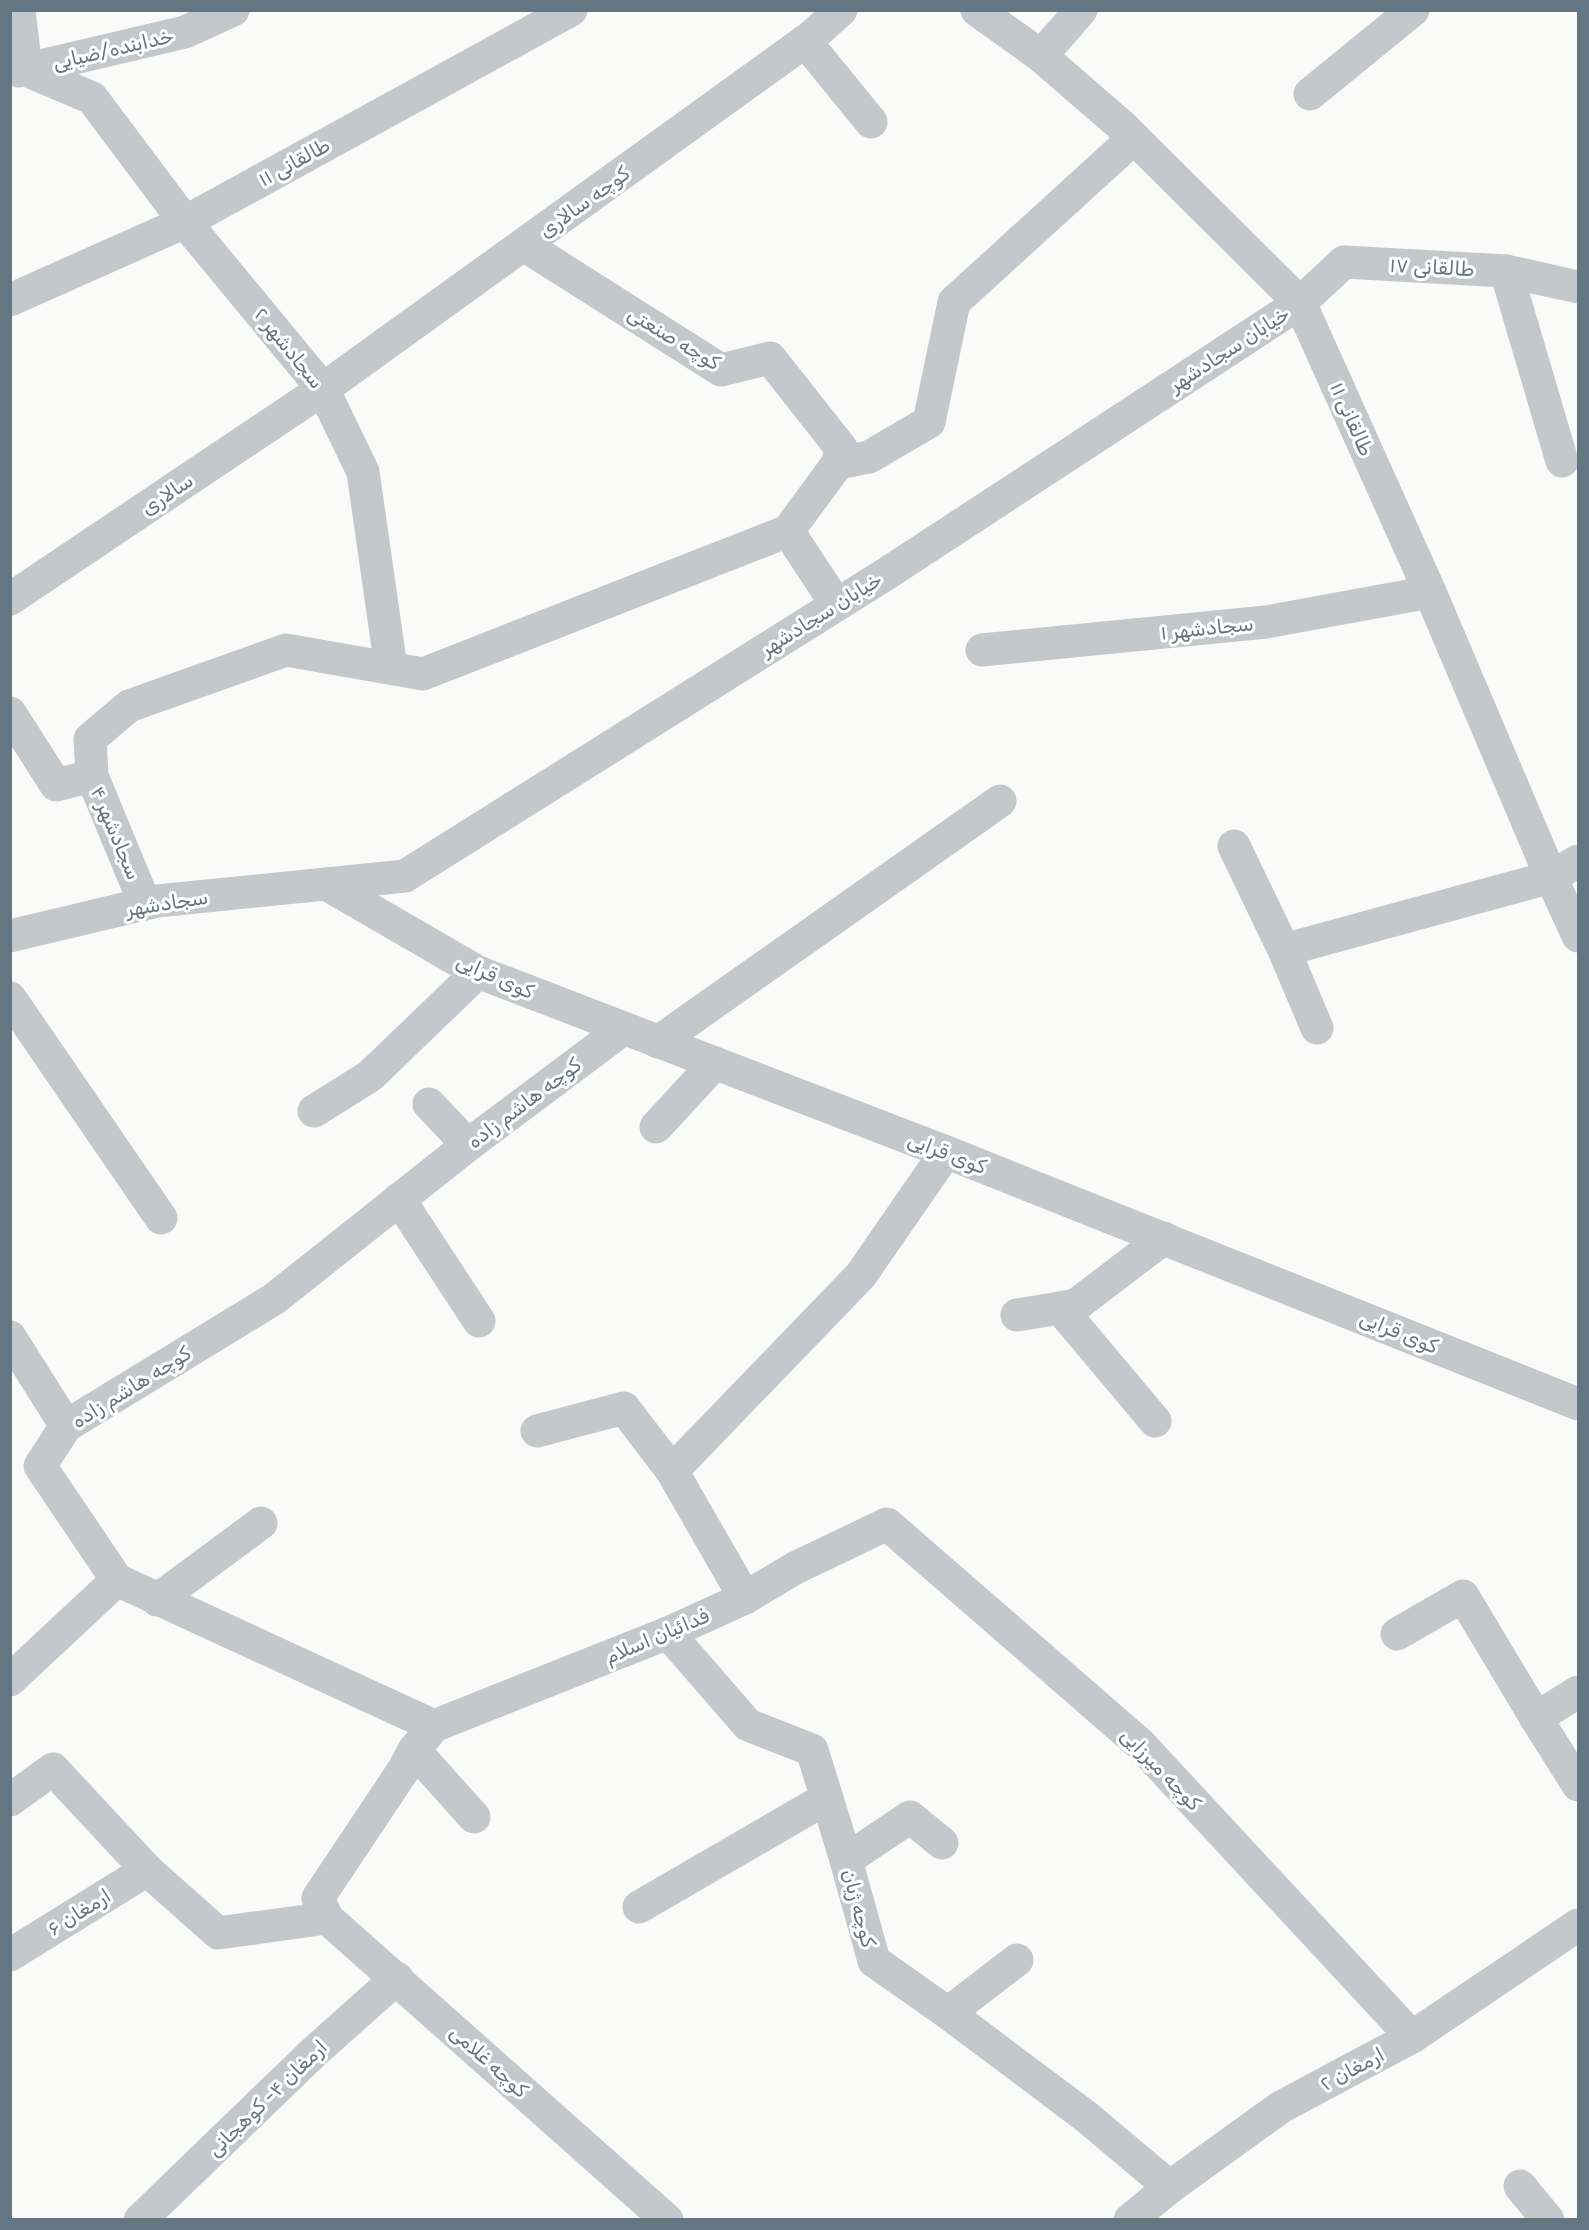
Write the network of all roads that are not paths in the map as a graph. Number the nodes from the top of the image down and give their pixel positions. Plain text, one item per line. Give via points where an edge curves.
1 (19, 10) edge
2 (233, 10) edge
3 (571, 10) edge
4 (841, 10) edge
5 (977, 10) edge
6 (1081, 10) edge
7 (1413, 10) edge
8 (805, 41) junction
9 (1041, 56) junction
10 (18, 71) edge
11 (1310, 94) dead end
12 (871, 122) dead end
13 (1134, 138) junction
14 (185, 222) junction
15 (524, 245) junction
16 (1506, 271) junction
17 (1578, 287) edge
18 (10, 300) edge
19 (1300, 303) junction
20 (323, 389) junction
21 (1562, 461) dead end
22 (838, 463) junction
23 (788, 531) junction
24 (13, 592) edge
25 (1430, 592) junction
26 (836, 604) junction
27 (982, 650) dead end
28 (391, 668) junction
29 (10, 713) edge
30 (92, 776) junction
31 (1000, 801) dead end
32 (1234, 846) dead end
33 (1565, 869) edge
34 (326, 884) junction
35 (145, 904) junction
36 (10, 936) edge
37 (1578, 936) edge
38 (1284, 950) junction
39 (478, 972) junction
40 (14, 1010) edge
41 (1317, 1028) dead end
42 (623, 1029) junction
43 (658, 1042) junction
44 (715, 1063) junction
45 (429, 1104) dead end
46 (314, 1112) dead end
47 (656, 1127) dead end
48 (468, 1145) junction
49 (946, 1152) junction
50 (399, 1199) junction
51 (161, 1218) dead end
52 (1164, 1238) junction
53 (1060, 1308) junction
54 (1017, 1315) dead end
55 (480, 1321) dead end
56 (10, 1336) edge
57 (1578, 1404) edge
58 (1155, 1421) dead end
59 (66, 1426) junction
60 (537, 1431) dead end
61 (672, 1471) junction
62 (261, 1523) dead end
63 (887, 1524) joint
64 (117, 1580) junction
65 (745, 1598) junction
66 (157, 1600) junction
67 (668, 1633) junction
68 (1397, 1634) dead end
69 (10, 1680) edge
70 (1578, 1692) edge
71 (1536, 1718) junction
72 (424, 1738) junction
73 (1578, 1785) edge
74 (827, 1798) junction
75 (10, 1800) edge
76 (474, 1817) dead end
77 (942, 1843) dead end
78 (846, 1860) junction
79 (147, 1870) junction
80 (639, 1907) dead end
81 (322, 1908) junction
82 (1578, 1925) edge
83 (10, 1955) edge
84 (1017, 1960) dead end
85 (397, 1978) junction
86 (948, 2013) junction
87 (1412, 2037) junction
88 (1520, 2186) dead end
89 (1170, 2187) junction
90 (140, 2220) edge
91 (667, 2220) edge
92 (1130, 2220) edge
93 (1548, 2220) edge

1 - 10 street
2 - 10 street, خدابنده/ضیایی via 185,32
3 - 14 street, طالقانی ۱۱
4 - 8 street, کوچه سالاری
5 - 9 street, طالقانی ۱۱
6 - 9 street
7 - 11 street
8 - 12 street
8 - 15 street, کوچه سالاری
9 - 13 street, طالقانی ۱۱
10 - 14 street, سجادشهر ۲ via 92,98
13 - 19 street, طالقانی ۱۱
13 - 22 street via 954,302 929,422 868,457
14 - 18 street, طالقانی ۱۱
14 - 20 street, سجادشهر ۲
15 - 20 street, کوچه سالاری
15 - 22 street, کوچه صنعتی via 721,370 770,358 841,448
16 - 17 street, طالقانی ۱۷
16 - 19 street, طالقانی ۱۷ via 1344,262
16 - 21 street
19 - 25 street, طالقانی ۱۱
19 - 26 street, خیابان سجادشهر
20 - 24 street, سالاری
20 - 28 street, سجادشهر ۲ via 363,472
22 - 23 street
23 - 26 street
23 - 28 street via 423,674
25 - 27 street, سجادشهر ۱ via 1266,622
25 - 33 street, طالقانی ۱۱
26 - 34 street, خیابان سجادشهر via 405,876
28 - 30 street via 286,650 129,706 90,740
29 - 30 street, سجادشهر ۴ via 56,785
30 - 35 street, سجادشهر ۴
31 - 43 street
32 - 38 street
33 - 37 street, طالقانی ۱۱
33 - 38 street
34 - 35 street, سجادشهر
34 - 39 street, کوی قرایی
35 - 36 street, سجادشهر
38 - 41 street
39 - 42 street, کوی قرایی
39 - 46 street via 370,1076
40 - 51 street
42 - 43 street, کوی قرایی
42 - 48 street, کوچه هاشم زاده
43 - 44 street, کوی قرایی
44 - 47 street
44 - 49 street, کوی قرایی
45 - 48 street
48 - 50 street, کوچه هاشم زاده
49 - 52 street, کوی قرایی
49 - 61 street via 861,1275
50 - 55 street
50 - 59 street, کوچه هاشم زاده via 274,1299
52 - 53 street via 1076,1305
52 - 57 street, کوی قرایی
53 - 54 street
53 - 58 street
56 - 59 street
59 - 64 street, کوچه هاشم زاده via 40,1466
60 - 61 street via 624,1408
61 - 65 street
62 - 66 street
63 - 65 street, فدائیان اسلام via 795,1568
63 - 87 street, کوچه میرزایی via 1140,1744
64 - 66 street, کوچه هاشم زاده
64 - 69 street
65 - 67 street, فدائیان اسلام
66 - 72 street, کوچه هاشم زاده
67 - 72 street, فدائیان اسلام
67 - 74 street, کوچه ژیان via 748,1725 812,1750
68 - 71 street via 1462,1596
70 - 71 street
71 - 73 street
72 - 76 street
72 - 81 street
74 - 78 street, کوچه ژیان
74 - 80 street
75 - 79 street via 53,1769
77 - 78 street via 910,1817
78 - 86 street, کوچه ژیان via 874,1961
79 - 81 street via 218,1933
79 - 83 street, ارمغان ۶
81 - 85 street, کوچه غلامی
82 - 87 street, ارمغان ۲
84 - 86 street
85 - 90 street, ارمغان ۴- کوهجانی
85 - 91 street, کوچه غلامی
86 - 89 street, کوچه ژیان via 1088,2118
87 - 89 street, ارمغان ۲ via 1281,2107
88 - 93 street
89 - 92 street, ارمغان ۲

